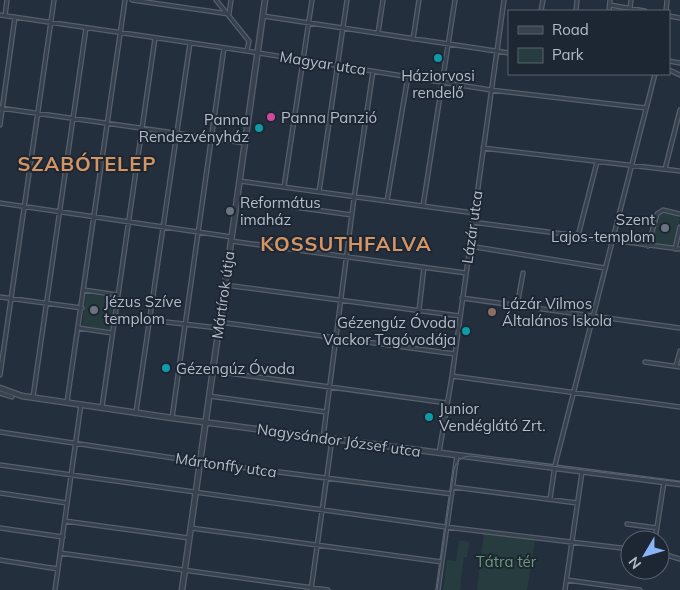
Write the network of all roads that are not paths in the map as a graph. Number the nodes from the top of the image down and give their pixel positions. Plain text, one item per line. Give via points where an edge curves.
1 (7, 0) edge
2 (54, 0) edge
3 (125, 0) edge
4 (132, 0) edge
5 (216, 0) edge
6 (231, 0) edge
7 (265, 0) edge
8 (312, 0) edge
9 (347, 0) edge
10 (383, 0) edge
11 (419, 0) edge
12 (455, 0) edge
13 (504, 0) edge
14 (610, 0) edge
15 (632, 0) edge
16 (159, 2) edge
17 (220, 5) junction
18 (610, 5) junction
19 (630, 8) junction
20 (609, 10) edge
21 (639, 10) edge
22 (213, 12) junction
23 (229, 14) junction
24 (0, 15) edge
25 (5, 16) junction
26 (263, 16) junction
27 (16, 17) junction
28 (51, 23) junction
29 (309, 23) junction
30 (86, 28) junction
31 (343, 29) junction
32 (120, 32) junction
33 (378, 33) junction
34 (155, 38) junction
35 (413, 39) junction
36 (190, 43) junction
37 (448, 44) junction
38 (224, 48) junction
39 (247, 51) junction
40 (496, 52) junction
41 (258, 53) junction
42 (508, 53) edge
43 (303, 60) junction
44 (338, 65) junction
45 (373, 70) junction
46 (655, 75) edge
47 (408, 76) junction
48 (442, 82) junction
49 (491, 90) junction
50 (1, 108) edge
51 (646, 108) junction
52 (680, 110) edge
53 (37, 113) junction
54 (72, 118) junction
55 (0, 124) edge
56 (107, 124) junction
57 (142, 129) junction
58 (176, 134) junction
59 (211, 138) junction
60 (245, 143) junction
61 (483, 148) junction
62 (597, 162) junction
63 (631, 166) junction
64 (665, 169) junction
65 (680, 171) edge
66 (240, 181) junction
67 (284, 187) junction
68 (319, 192) junction
69 (354, 198) junction
70 (237, 199) junction
71 (387, 201) junction
72 (0, 203) edge
73 (423, 206) junction
74 (24, 207) junction
75 (59, 212) junction
76 (474, 214) junction
77 (680, 214) edge
78 (352, 216) junction
79 (94, 217) junction
80 (128, 222) junction
81 (472, 222) junction
82 (163, 227) junction
83 (680, 227) edge
84 (198, 231) junction
85 (578, 236) junction
86 (231, 239) junction
87 (612, 241) junction
88 (469, 246) junction
89 (648, 246) junction
90 (675, 249) junction
91 (680, 249) edge
92 (346, 257) junction
93 (424, 267) junction
94 (605, 268) junction
95 (466, 273) junction
96 (523, 273) dead end
97 (225, 284) junction
98 (84, 290) junction
99 (118, 295) junction
100 (0, 297) edge
101 (12, 298) junction
102 (462, 298) junction
103 (341, 300) junction
104 (46, 303) junction
105 (517, 306) junction
106 (82, 308) junction
107 (419, 310) junction
108 (116, 316) junction
109 (460, 316) junction
110 (594, 316) junction
111 (150, 320) junction
112 (219, 322) junction
113 (184, 324) junction
114 (78, 328) junction
115 (218, 328) junction
116 (680, 328) edge
117 (112, 333) junction
118 (337, 339) junction
119 (680, 351) edge
120 (454, 354) junction
121 (645, 362) dead end
122 (678, 367) edge
123 (213, 371) junction
124 (0, 375) edge
125 (452, 376) junction
126 (330, 387) junction
127 (0, 388) edge
128 (0, 393) edge
129 (574, 394) junction
130 (209, 396) junction
131 (12, 397) dead end
132 (33, 397) junction
133 (67, 402) junction
134 (81, 404) junction
135 (448, 404) junction
136 (102, 407) junction
137 (680, 407) edge
138 (136, 412) junction
139 (326, 412) junction
140 (172, 418) junction
141 (206, 422) junction
142 (0, 432) edge
143 (323, 438) junction
144 (332, 439) junction
145 (75, 444) junction
146 (439, 453) junction
147 (458, 455) junction
148 (200, 462) junction
149 (0, 465) edge
150 (554, 469) junction
151 (582, 472) junction
152 (71, 476) junction
153 (326, 478) junction
154 (664, 482) junction
155 (680, 484) edge
156 (453, 487) junction
157 (196, 492) junction
158 (0, 493) edge
159 (452, 494) junction
160 (550, 499) junction
161 (68, 503) junction
162 (577, 503) junction
163 (322, 510) junction
164 (65, 521) junction
165 (627, 524) dead end
166 (448, 527) junction
167 (0, 528) edge
168 (191, 528) junction
169 (657, 528) joint
170 (62, 537) junction
171 (190, 538) junction
172 (572, 541) junction
173 (317, 545) junction
174 (620, 548) edge
175 (60, 553) junction
176 (0, 560) edge
177 (442, 562) junction
178 (58, 569) junction
179 (185, 570) junction
180 (567, 580) junction
181 (311, 589) edge
182 (56, 590) edge
183 (182, 590) edge
184 (328, 590) edge
185 (438, 590) edge
186 (565, 590) edge
187 (640, 590) edge

1 - 25 street
2 - 28 street
3 - 32 street
4 - 16 street
5 - 17 street
6 - 23 street
7 - 26 street, Mártírok útja
8 - 29 street
9 - 31 street
10 - 33 street
11 - 35 street
12 - 37 street
13 - 40 street, Lázár utca
14 - 18 street
15 - 19 street
16 - 22 street
17 - 22 street
17 - 23 street
18 - 19 street
18 - 20 street
19 - 21 street
22 - 23 street
23 - 39 street via 249,41
24 - 25 street, Magyar utca
25 - 27 street, Magyar utca
26 - 29 street
26 - 41 street, Mártírok útja
27 - 28 street, Magyar utca
27 - 50 street
28 - 30 street, Magyar utca
28 - 53 street
29 - 31 street
29 - 43 street
30 - 32 street, Magyar utca
30 - 54 street
31 - 33 street
31 - 44 street
32 - 34 street, Magyar utca
32 - 56 street
33 - 35 street
34 - 36 street, Magyar utca
34 - 57 street
35 - 37 street
36 - 38 street, Magyar utca
36 - 58 street
37 - 40 street
37 - 48 street
38 - 39 street, Magyar utca
38 - 59 street
39 - 41 street, Magyar utca
40 - 42 street
40 - 49 street, Lázár utca
41 - 43 street, Magyar utca
41 - 60 street, Mártírok útja
43 - 44 street, Magyar utca
43 - 67 street
44 - 45 street, Magyar utca
44 - 68 street
45 - 47 street, Magyar utca
45 - 69 street
46 - 51 street
47 - 48 street, Magyar utca
47 - 71 street
48 - 49 street, Magyar utca
48 - 73 street
49 - 51 street, Magyar utca
49 - 61 street, Lázár utca
50 - 53 street
50 - 55 street
51 - 63 street
52 - 64 street
53 - 54 street
53 - 74 street
54 - 56 street
54 - 75 street
56 - 57 street
56 - 79 street
57 - 58 street
57 - 80 street
58 - 59 street
58 - 82 street
59 - 60 street
59 - 84 street
60 - 66 street, Mártírok útja
61 - 62 street
61 - 76 street, Lázár utca
62 - 63 street
62 - 85 street
63 - 64 street
63 - 87 street
64 - 65 street
66 - 67 street
66 - 70 street, Mártírok útja
67 - 68 street
68 - 69 street
69 - 71 street
69 - 78 street
70 - 78 street
70 - 86 street, Mártírok útja
71 - 73 street
72 - 74 street
73 - 76 street
74 - 75 street
74 - 101 street
75 - 79 street
75 - 104 street
76 - 81 street, Lázár utca
77 - 89 street via 663,210 657,214
78 - 92 street
79 - 80 street
79 - 98 street
80 - 82 street
80 - 99 street
81 - 85 street
81 - 88 street, Lázár utca
82 - 84 street
82 - 111 street
83 - 90 street
84 - 86 street
84 - 113 street
85 - 87 street
86 - 92 street
86 - 97 street, Mártírok útja
87 - 89 street
87 - 94 street
88 - 94 street
88 - 95 street, Lázár utca
89 - 90 street
90 - 91 street
92 - 93 street
92 - 103 street
93 - 95 street
93 - 107 street
94 - 110 street
95 - 102 street, Lázár utca
96 - 105 street
97 - 103 street
97 - 112 street, Mártírok útja
98 - 99 street
98 - 106 street
99 - 108 street
100 - 101 street
101 - 104 street
101 - 124 street
102 - 105 street
102 - 109 street, Lázár utca
103 - 107 street
103 - 118 street
104 - 106 street
104 - 132 street
105 - 110 street
106 - 114 street
107 - 109 street
108 - 111 street
108 - 117 street
109 - 120 street, Lázár utca
110 - 116 street
110 - 129 street
111 - 113 street
111 - 138 street
112 - 115 street, Mártírok útja
112 - 118 street
113 - 115 street
113 - 140 street
114 - 117 street
114 - 133 street
115 - 123 street, Mártírok útja
117 - 136 street
118 - 120 street
118 - 126 street
119 - 122 street
120 - 125 street, Lázár utca
121 - 122 street
123 - 126 street
123 - 130 street, Mártírok útja
125 - 129 street
125 - 135 street, Lázár utca
126 - 135 street
126 - 139 street
127 - 132 street, Nagysándor József utca
128 - 131 street
129 - 137 street
129 - 150 street
130 - 139 street
130 - 141 street, Mártírok útja
132 - 133 street, Nagysándor József utca
133 - 134 street, Nagysándor József utca
134 - 136 street, Nagysándor József utca
134 - 145 street
135 - 146 street, Lázár utca
136 - 138 street, Nagysándor József utca
138 - 140 street, Nagysándor József utca
139 - 143 street
140 - 141 street, Nagysándor József utca
141 - 143 street, Nagysándor József utca
141 - 148 street, Mártírok útja
142 - 145 street, Mártonffy utca
143 - 144 street, Nagysándor József utca
144 - 146 street, Nagysándor József utca
144 - 153 street
145 - 148 street, Mártonffy utca
145 - 152 street
146 - 147 street, Nagysándor József utca
147 - 150 street, Nagysándor József utca
147 - 156 street
148 - 153 street, Mártonffy utca
148 - 157 street, Mártírok útja
149 - 152 street
150 - 151 street, Nagysándor József utca
150 - 160 street
151 - 154 street, Nagysándor József utca
151 - 162 street
152 - 157 street
152 - 161 street
153 - 159 street, Mártonffy utca
153 - 163 street
154 - 155 street, Nagysándor József utca
154 - 169 street
156 - 159 street
156 - 160 street
157 - 163 street
157 - 168 street, Mártírok útja
158 - 161 street
159 - 166 street
160 - 162 street
161 - 164 street
162 - 172 street
163 - 166 street
163 - 173 street
164 - 170 street
164 - 171 street
165 - 169 street
166 - 172 street
166 - 177 street
167 - 170 street
168 - 171 street, Mártírok útja
168 - 173 street
170 - 175 street
171 - 179 street, Mártírok útja
172 - 174 street
172 - 180 street
173 - 177 street
173 - 181 street
175 - 178 street
175 - 179 street
176 - 178 street
177 - 185 street
178 - 182 street
179 - 181 street
179 - 183 street, Mártírok útja
180 - 186 street
180 - 187 street
181 - 184 street

